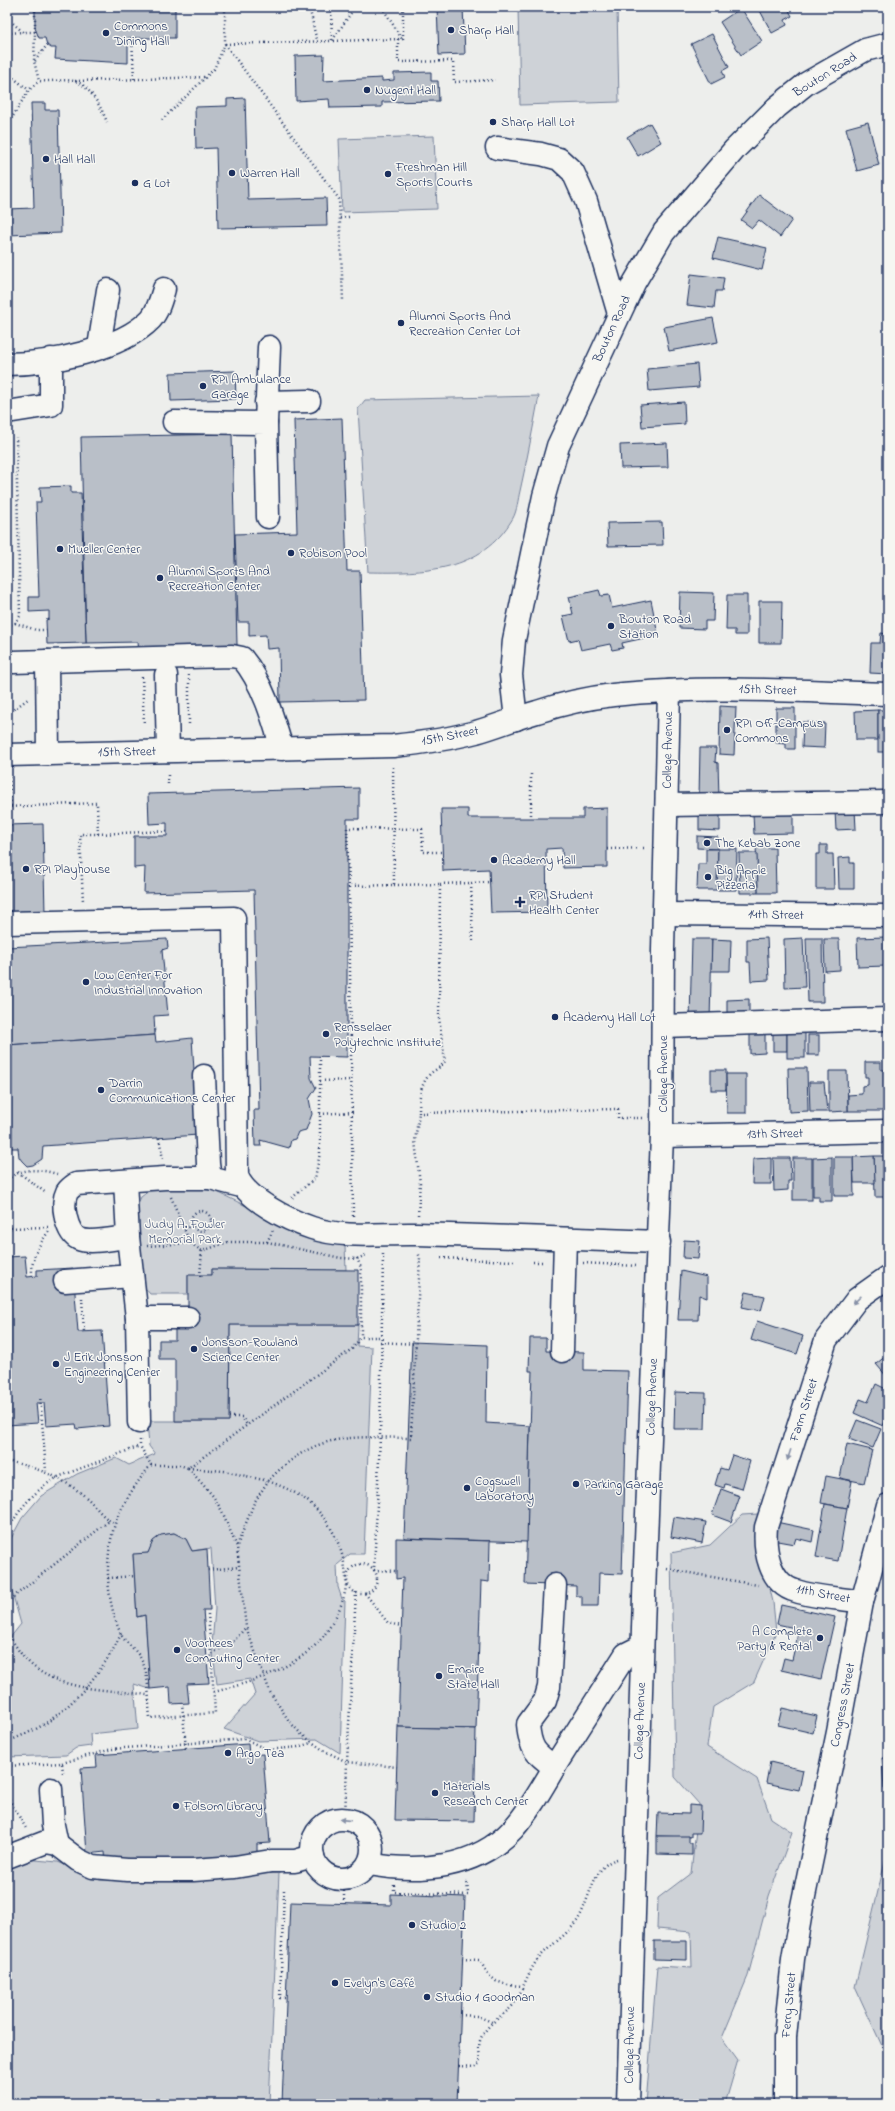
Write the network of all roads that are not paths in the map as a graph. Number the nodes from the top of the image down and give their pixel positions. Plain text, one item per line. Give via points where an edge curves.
1 (888, 44) edge
2 (497, 148) dead end
3 (164, 289) dead end
4 (108, 290) dead end
5 (619, 314) junction
6 (98, 347) junction
7 (269, 347) dead end
8 (51, 359) junction
9 (7, 364) edge
10 (309, 401) dead end
11 (7, 412) edge
12 (266, 413) junction
13 (174, 422) dead end
14 (268, 518) dead end
15 (7, 661) edge
16 (47, 661) junction
17 (166, 675) dead end
18 (669, 690) junction
19 (888, 694) edge
20 (516, 719) junction
21 (282, 749) junction
22 (168, 751) junction
23 (48, 754) junction
24 (7, 755) edge
25 (888, 802) edge
26 (667, 805) junction
27 (664, 914) junction
28 (888, 916) edge
29 (7, 923) edge
30 (888, 1019) edge
31 (663, 1026) junction
32 (204, 1076) dead end
33 (888, 1131) edge
34 (662, 1136) junction
35 (210, 1178) junction
36 (125, 1181) junction
37 (241, 1186) junction
38 (565, 1239) junction
39 (129, 1242) junction
40 (659, 1242) junction
41 (132, 1276) junction
42 (888, 1276) edge
43 (73, 1287) road end
44 (137, 1318) junction
45 (188, 1318) dead end
46 (562, 1351) dead end
47 (139, 1422) road end
48 (888, 1505) edge
49 (771, 1566) joint
50 (555, 1585) dead end
51 (862, 1602) junction
52 (642, 1646) junction
53 (554, 1767) junction
54 (51, 1789) dead end
55 (47, 1844) junction
56 (313, 1856) junction
57 (7, 1857) edge
58 (369, 1864) junction
59 (802, 1906) joint
60 (628, 2104) edge
61 (785, 2104) edge

1 - 5 street, Bouton Road via 866,50 807,83 777,107 735,148 664,232
2 - 5 street via 559,159 573,172 586,201
3 - 6 street via 160,305 151,319 133,333
4 - 6 street
5 - 20 street, Bouton Road via 558,446 544,496 514,640 511,675
6 - 8 street via 79,354
7 - 12 street
8 - 9 street
8 - 11 street via 51,405
10 - 12 street
12 - 13 street
12 - 14 street
15 - 16 street
16 - 21 street via 232,656 242,658 255,677 275,724
16 - 23 street
17 - 22 street
18 - 19 street, 15th Street via 727,689
18 - 20 street, 15th Street via 613,695 575,702
18 - 26 street, College Avenue
20 - 21 street, 15th Street via 439,741 393,746
21 - 22 street, 15th Street
22 - 23 street, 15th Street
23 - 24 street, 15th Street
25 - 26 street
26 - 27 street, College Avenue
27 - 28 street, 14th Street
27 - 31 street, College Avenue
29 - 37 street via 234,918 235,1162
30 - 31 street
31 - 34 street, College Avenue
32 - 35 street
33 - 34 street, 13th Street
34 - 40 street, College Avenue
35 - 36 street
35 - 37 street
36 - 39 street
36 - 39 street via 76,1184 67,1193 65,1204 67,1226 72,1234 80,1239
37 - 38 street via 281,1214 312,1228 332,1232
38 - 40 street
38 - 46 street
39 - 41 street
40 - 52 street, College Avenue
41 - 43 street
41 - 44 street
42 -> 49 street, Farm Street via 857,1298 826,1340 766,1526 765,1544
44 - 45 street
44 - 47 street
48 - 51 street, Congress Street
49 - 51 street, 11th Street via 780,1581 794,1591
50 - 53 street via 549,1687 545,1701 528,1724 530,1741 536,1753
51 - 59 street, Congress Street
52 - 53 street via 626,1654
52 - 60 street, College Avenue
53 - 58 street via 538,1795 513,1829 483,1851 459,1862 420,1869
54 - 55 street via 53,1826
55 - 56 street via 89,1865 127,1870 235,1868 270,1861 295,1861
55 - 57 street
56 - 58 street via 324,1874 344,1880 356,1876
58 -> 56 street via 373,1851 367,1832 358,1823 345,1819 331,1821 319,1829 313,1842
59 - 61 street, Ferry Street via 793,1959 785,2037

